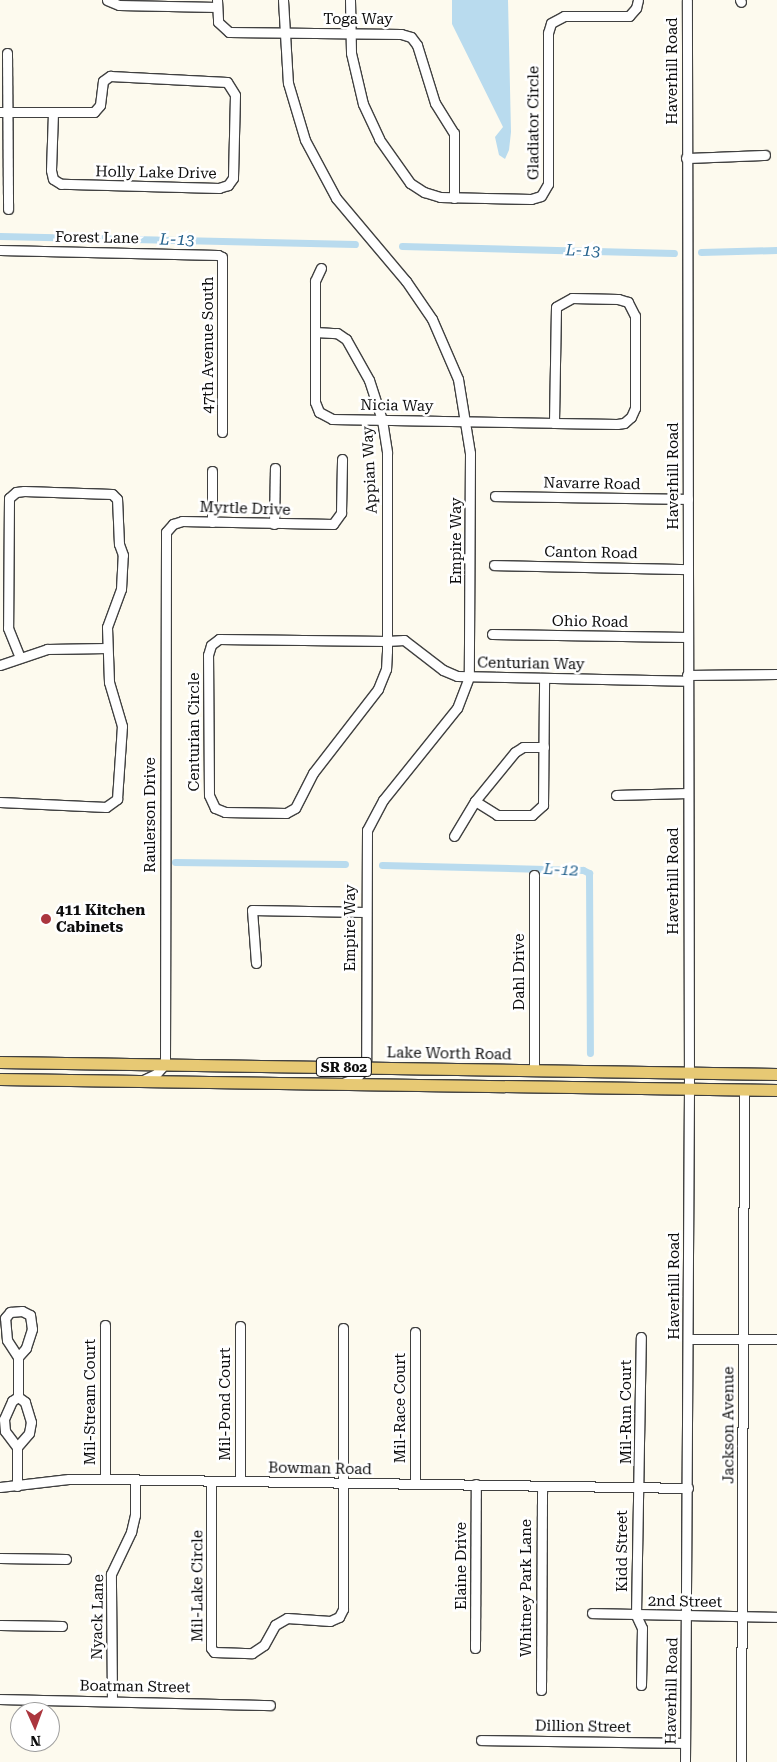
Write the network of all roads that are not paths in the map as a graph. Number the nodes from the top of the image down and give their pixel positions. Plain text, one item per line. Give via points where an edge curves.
1 (107, 0) edge
2 (283, 0) edge
3 (350, 0) edge
4 (638, 0) edge
5 (687, 0) edge
6 (217, 4) edge
7 (283, 34) junction
8 (350, 34) junction
9 (7, 53) dead end
10 (4, 112) edge
11 (53, 113) junction
12 (765, 155) dead end
13 (686, 158) junction
14 (454, 198) junction
15 (8, 209) dead end
16 (0, 250) edge
17 (222, 258) joint
18 (321, 268) dead end
19 (315, 332) junction
20 (382, 420) junction
21 (467, 421) junction
22 (554, 423) junction
23 (222, 432) dead end
24 (342, 459) dead end
25 (275, 468) dead end
26 (212, 471) dead end
27 (495, 496) dead end
28 (688, 499) junction
29 (212, 522) junction
30 (274, 524) junction
31 (165, 538) joint
32 (494, 565) dead end
33 (687, 569) junction
34 (492, 634) dead end
35 (687, 637) junction
36 (387, 641) junction
37 (107, 648) junction
38 (20, 658) junction
39 (0, 665) edge
40 (777, 674) edge
41 (470, 677) junction
42 (544, 678) junction
43 (687, 678) junction
44 (544, 747) junction
45 (688, 793) junction
46 (616, 795) dead end
47 (475, 801) junction
48 (0, 802) edge
49 (454, 836) dead end
50 (534, 875) dead end
51 (365, 912) junction
52 (256, 963) dead end
53 (0, 1062) edge
54 (165, 1064) junction
55 (366, 1067) junction
56 (534, 1070) junction
57 (689, 1074) junction
58 (777, 1074) edge
59 (0, 1079) edge
60 (143, 1080) junction
61 (340, 1084) junction
62 (689, 1089) junction
63 (744, 1089) junction
64 (777, 1090) edge
65 (105, 1325) dead end
66 (240, 1326) dead end
67 (343, 1328) dead end
68 (415, 1332) dead end
69 (641, 1337) dead end
70 (688, 1339) junction
71 (743, 1339) junction
72 (777, 1339) edge
73 (18, 1357) junction
74 (18, 1398) junction
75 (18, 1447) junction
76 (105, 1479) junction
77 (135, 1480) junction
78 (211, 1481) junction
79 (240, 1481) junction
80 (343, 1483) junction
81 (415, 1483) junction
82 (476, 1484) junction
83 (17, 1486) junction
84 (542, 1486) junction
85 (0, 1487) edge
86 (640, 1487) junction
87 (688, 1488) junction
88 (0, 1558) edge
89 (66, 1559) dead end
90 (592, 1613) dead end
91 (636, 1615) junction
92 (686, 1617) junction
93 (742, 1617) junction
94 (777, 1617) edge
95 (0, 1625) edge
96 (62, 1626) dead end
97 (475, 1648) dead end
98 (641, 1685) dead end
99 (541, 1690) dead end
100 (0, 1698) edge
101 (112, 1700) junction
102 (270, 1705) dead end
103 (481, 1740) dead end
104 (685, 1743) junction
105 (685, 1762) edge
106 (741, 1762) edge

1 - 6 street via 119,5
2 - 7 street, Empire Way
3 - 8 street, Gladiator Circle
4 - 14 street, Gladiator Circle via 629,16 564,16 554,20 548,28 548,184 545,193 531,199
5 - 13 street, Haverhill Road
6 - 7 street, Toga Way via 218,22 229,32
7 - 8 street, Toga Way
7 - 21 street, Empire Way via 292,99 314,160 336,198 406,281 432,319 458,379
8 - 14 street, Gladiator Circle via 353,67 363,104 389,156 419,190 434,196
8 - 14 street, Toga Way via 401,34 415,40 428,86 454,133
9 - 10 street
10 - 11 street, Holly Lake Drive
10 - 15 street
11 - 11 street, Holly Lake Drive via 94,112 100,105 103,81 110,76 227,82 235,95 233,178 228,186 219,188 61,184 53,179 50,170
12 - 13 street
13 - 28 street, Haverhill Road
16 - 17 street, Forest Lane via 218,254
17 - 23 street, 47th Avenue South
18 - 19 street, Nicia Way via 315,280
19 - 20 street, Appian Way via 337,333 346,339 369,380
19 - 20 street, Nicia Way via 315,402 319,412 332,419
20 - 21 street, Nicia Way
20 - 36 street, Appian Way via 386,453
21 - 22 street, Nicia Way
21 - 41 street, Empire Way via 470,453
22 - 22 street, Nicia Way via 554,312 559,303 572,298 623,300 634,311 635,408 631,417 624,423
24 - 30 street, Myrtle Drive via 341,513 333,524
25 - 30 street
26 - 29 street
27 - 28 street, Navarre Road
28 - 33 street, Haverhill Road
29 - 30 street, Myrtle Drive
29 - 31 street, Myrtle Drive via 177,522 169,528
31 - 54 street, Raulerson Drive
32 - 33 street, Canton Road
33 - 35 street, Haverhill Road
34 - 35 street, Ohio Road
35 - 43 street, Haverhill Road
36 - 36 street, Centurian Circle via 224,638 215,642 208,655 209,795 212,805 225,812 286,813 295,808 323,758 381,685 386,669
36 - 41 street, Centurian Way via 409,641 447,673
37 - 38 street via 47,649
37 - 38 street via 108,622 122,580 117,499 104,492 24,490 12,494 8,503 9,634
37 - 48 street via 109,682 122,726 115,803 91,807
38 - 39 street
40 - 43 street, Centurian Way
41 - 42 street, Centurian Way
41 - 51 street, Empire Way via 457,708 383,800 371,820 365,841
42 - 43 street, Centurian Way
42 - 44 street
43 - 45 street, Haverhill Road
44 - 47 street via 523,747 515,752
44 - 47 street via 544,799 537,813 497,815
45 - 46 street
45 - 57 street, Haverhill Road
47 - 49 street
50 - 56 street, Dahl Drive
51 - 52 street via 252,910
51 - 55 street, Empire Way
53 - 54 main road, Lake Worth Road / SR 802
54 - 55 main road, Lake Worth Road / SR 802
54 - 60 street via 156,1074
55 - 56 main road, Lake Worth Road / SR 802
55 - 61 street via 356,1078
56 - 57 main road, Lake Worth Road / SR 802
57 - 58 main road, Lake Worth Road / SR 802
57 - 62 street, Haverhill Road
59 - 60 main road, Lake Worth Road / SR 802
60 - 61 main road, Lake Worth Road / SR 802
61 - 62 main road, Lake Worth Road / SR 802
62 - 63 main road, Lake Worth Road / SR 802
62 - 70 street, Haverhill Road
63 - 64 main road, Lake Worth Road / SR 802
63 - 71 street, Jackson Avenue
65 - 76 street, Mil-Stream Court
66 - 79 street, Mil-Pond Court
67 - 80 street
68 - 81 street, Mil-Race Court
69 - 86 street, Mil-Run Court
70 - 71 street
70 - 87 street, Haverhill Road
71 - 72 street
71 - 93 street, Jackson Avenue
73 - 73 street via 26,1348 32,1329 30,1315 22,1311 10,1312 5,1318 6,1340
73 - 74 street
74 - 75 street via 25,1402 31,1422 29,1433
74 - 75 street via 12,1402 4,1419 5,1431
75 - 83 street
76 - 77 street, Bowman Road
76 - 83 street, Bowman Road via 69,1479
77 - 78 street, Bowman Road
77 - 101 street, Nyack Lane via 135,1515 131,1532 111,1574
78 - 79 street, Bowman Road
78 - 80 street, Mil-Lake Circle via 211,1648 219,1654 247,1654 260,1649 275,1625 283,1620 330,1621 339,1618 343,1608
79 - 80 street, Bowman Road
80 - 81 street, Bowman Road
81 - 82 street, Bowman Road
82 - 84 street, Bowman Road
82 - 97 street, Elaine Drive
83 - 85 street, Bowman Road
84 - 86 street, Bowman Road
84 - 99 street, Whitney Park Lane
86 - 87 street, Bowman Road
86 - 91 street, Kidd Street via 637,1497
87 - 92 street, Haverhill Road
88 - 89 street
90 - 91 street, 2nd Street
91 - 92 street, 2nd Street
91 - 98 street, Kidd Street via 642,1628
92 - 93 street, 2nd Street
92 - 104 street, Haverhill Road
93 - 94 street, 2nd Street
93 - 106 street, Jackson Avenue
95 - 96 street
100 - 101 street, Boatman Street
101 - 102 street, Boatman Street
103 - 104 street, Dillion Street
104 - 105 street, Haverhill Road

